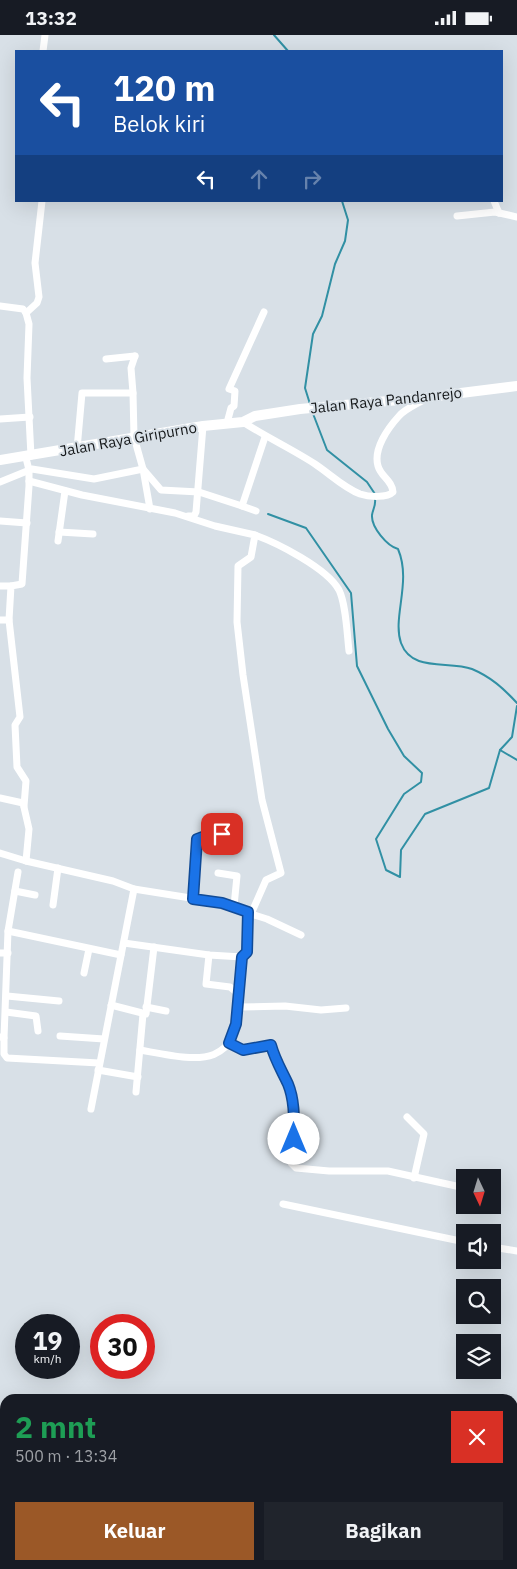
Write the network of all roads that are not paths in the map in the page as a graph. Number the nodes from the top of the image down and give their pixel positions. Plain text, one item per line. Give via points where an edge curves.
1 (44, 35) edge
2 (43, 50) edge
3 (42, 202) edge
4 (494, 202) edge
5 (499, 213) junction
6 (457, 216) dead end
7 (517, 217) edge
8 (0, 306) edge
9 (264, 312) dead end
10 (26, 313) junction
11 (106, 359) dead end
12 (517, 386) edge
13 (132, 393) junction
14 (427, 397) junction
15 (255, 416) joint
16 (30, 417) junction
17 (0, 419) edge
18 (243, 422) junction
19 (227, 423) junction
20 (203, 426) junction
21 (134, 437) junction
22 (265, 437) junction
23 (77, 449) junction
24 (28, 457) junction
25 (0, 460) edge
26 (143, 471) junction
27 (29, 474) junction
28 (0, 482) edge
29 (65, 491) junction
30 (198, 495) junction
31 (242, 506) junction
32 (150, 509) junction
33 (256, 511) dead end
34 (184, 515) junction
35 (0, 521) edge
36 (27, 523) junction
37 (59, 532) junction
38 (93, 534) dead end
39 (255, 535) junction
40 (58, 541) dead end
41 (0, 586) edge
42 (11, 586) junction
43 (0, 620) edge
44 (9, 620) junction
45 (349, 651) dead end
46 (0, 798) edge
47 (24, 805) junction
48 (238, 833) dead end
49 (0, 853) edge
50 (26, 861) junction
51 (58, 868) junction
52 (18, 871) dead end
53 (218, 873) dead end
54 (134, 889) junction
55 (15, 891) junction
56 (35, 895) dead end
57 (193, 899) junction
58 (53, 905) dead end
59 (234, 906) junction
60 (250, 913) junction
61 (8, 931) junction
62 (301, 935) dead end
63 (124, 943) junction
64 (154, 947) junction
65 (89, 949) junction
66 (0, 953) edge
67 (8, 953) junction
68 (121, 955) junction
69 (209, 955) junction
70 (242, 957) junction
71 (84, 973) dead end
72 (240, 995) junction
73 (7, 996) junction
74 (59, 1001) dead end
75 (112, 1005) junction
76 (238, 1007) junction
77 (346, 1008) dead end
78 (166, 1011) dead end
79 (6, 1012) junction
80 (147, 1013) junction
81 (38, 1031) dead end
82 (60, 1035) dead end
83 (2, 1037) edge
84 (104, 1039) junction
85 (229, 1043) junction
86 (140, 1050) junction
87 (98, 1067) junction
88 (138, 1077) junction
89 (136, 1092) dead end
90 (91, 1109) dead end
91 (407, 1117) dead end
92 (414, 1178) junction
93 (456, 1186) edge
94 (283, 1204) dead end
95 (456, 1240) edge
96 (501, 1248) edge
97 (517, 1251) edge

1 - 2 street
3 - 10 street via 35,263 39,297
4 - 5 street
5 - 6 street
5 - 7 street
8 - 10 street via 20,307
9 - 19 street via 229,389 235,391 234,406
10 - 16 street via 29,324 27,378
11 - 13 street via 135,356
12 - 14 main road, Jalan Raya Pandanrejo
13 - 21 street
13 - 23 street via 81,394
14 - 15 main road, Jalan Raya Pandanrejo via 333,404
14 - 22 street via 399,415 381,443 378,468 392,485 393,492 385,495 356,492
15 - 18 main road, Jalan Raya Giripurno
16 - 17 street
16 - 24 street
18 - 19 main road, Jalan Raya Giripurno
18 - 22 street
19 - 20 main road, Jalan Raya Giripurno
20 - 21 main road, Jalan Raya Giripurno
20 - 30 street
21 - 23 main road, Jalan Raya Giripurno
21 - 26 street
22 - 31 street
23 - 24 main road, Jalan Raya Giripurno
24 - 25 main road, Jalan Raya Giripurno
24 - 27 street
26 - 27 street via 94,479 49,470
26 - 30 street via 161,490
26 - 32 street
27 - 28 street
27 - 29 street
27 - 36 street
29 - 32 street
29 - 37 street
30 - 31 street
30 - 34 street via 194,516
31 - 33 street
32 - 34 street
34 - 39 street
35 - 36 street
36 - 42 street via 22,585
37 - 38 street
37 - 40 street
39 - 45 street via 280,544 318,569 337,587
39 - 60 street via 251,557 238,566 237,622 262,800 281,871 266,880
41 - 42 street
42 - 44 street
43 - 44 street
44 - 47 street via 20,716 15,725 17,767 26,781
46 - 47 street
47 - 50 street via 30,829
48 - 57 street via 197,839
49 - 50 street
50 - 51 street
51 - 54 street
51 - 58 street
52 - 55 street
53 - 59 street via 237,876
54 - 57 street
54 - 63 street
55 - 56 street
55 - 61 street
57 - 59 street
59 - 60 street
60 - 62 street
60 - 70 street via 247,952
61 - 65 street
61 - 67 street
63 - 64 street
63 - 68 street
64 - 69 street
64 - 80 street
65 - 68 street
65 - 71 street
66 - 67 street
67 - 73 street
68 - 75 street
69 - 70 street
69 - 72 street via 206,984 228,986
70 - 72 street
72 - 76 street
73 - 74 street
73 - 79 street
75 - 80 street
75 - 84 street
76 - 77 street
76 - 85 street
78 - 80 street
79 - 81 street via 36,1017
79 - 83 street
80 - 86 street
82 - 84 street
83 - 87 street via 7,1058
84 - 87 street
85 - 86 street via 216,1054 200,1059
85 - 92 street via 243,1050 271,1045 292,1101 291,1163 296,1168 379,1170
86 - 88 street
87 - 88 street
87 - 90 street
88 - 89 street
91 - 92 street via 424,1134
92 - 93 street
94 - 95 street
96 - 97 street

